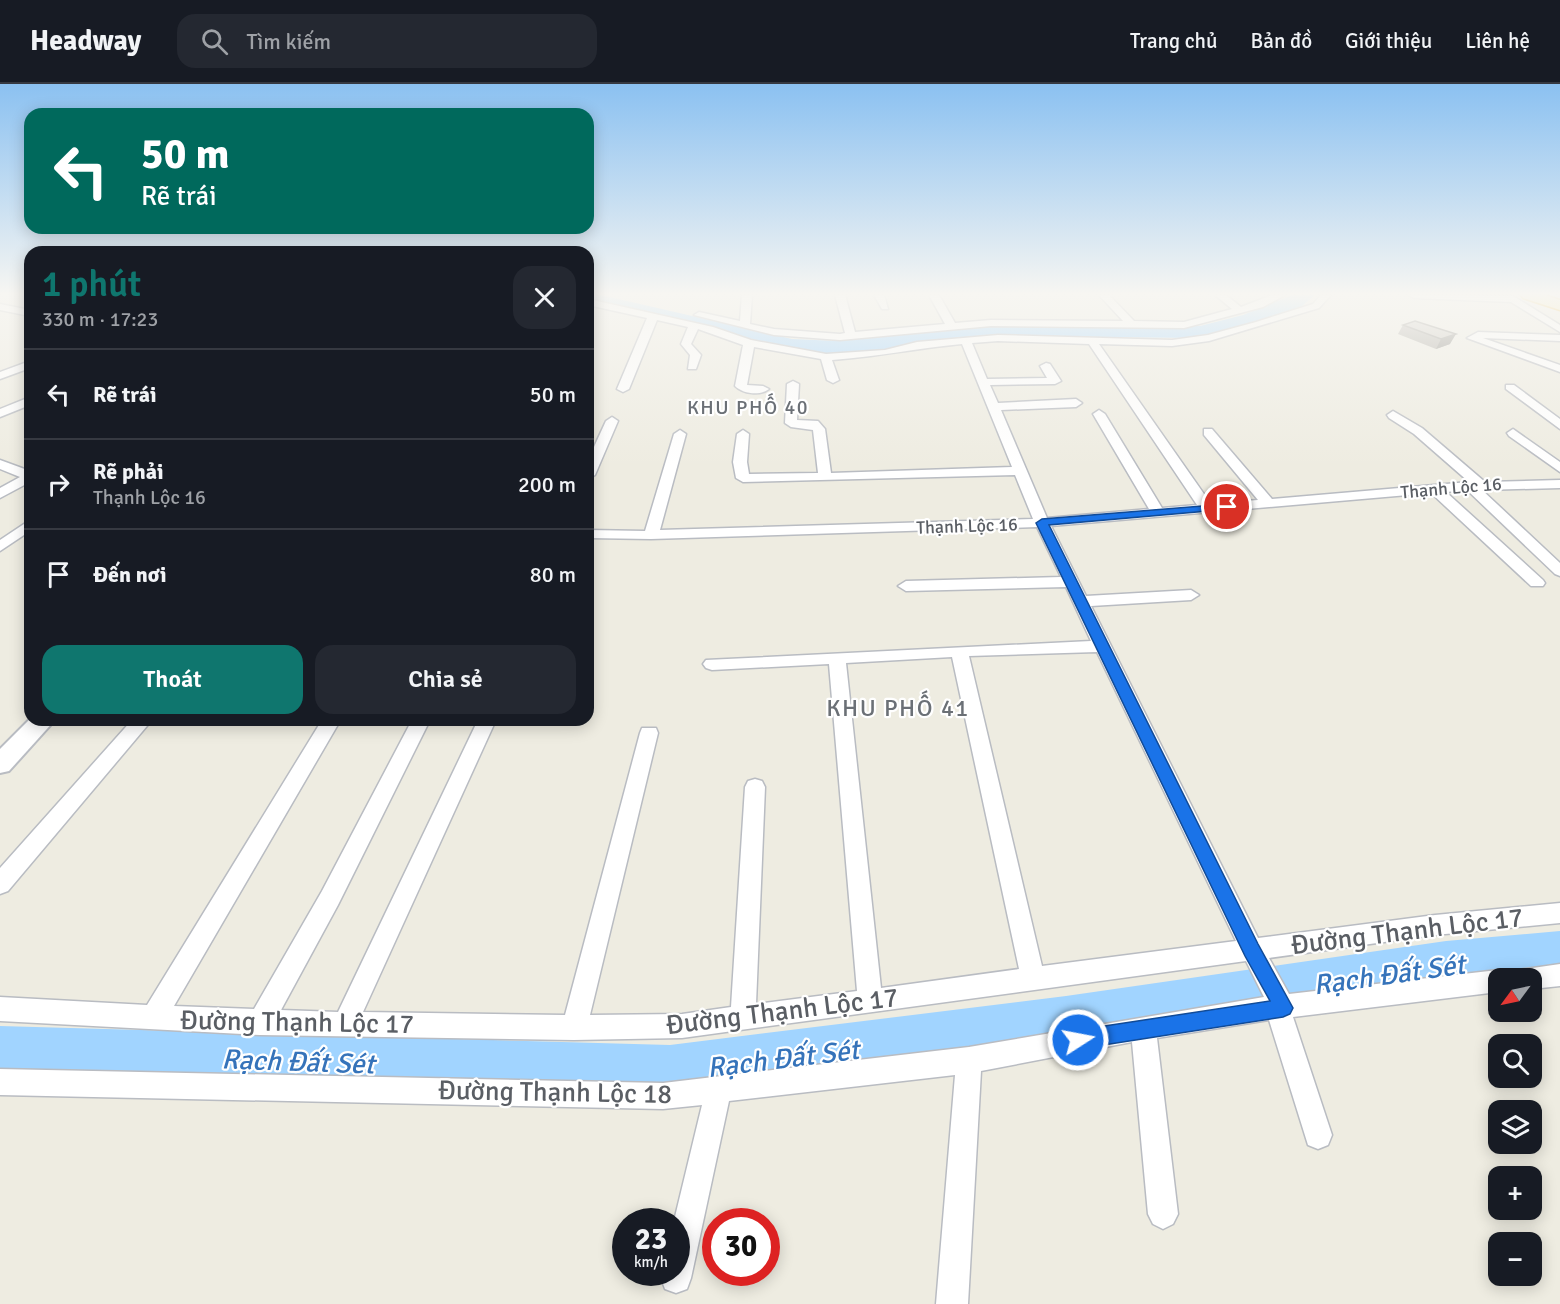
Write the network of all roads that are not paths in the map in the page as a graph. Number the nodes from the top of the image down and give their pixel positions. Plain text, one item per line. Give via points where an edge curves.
1 (638, 352) edge
2 (693, 352) edge
3 (747, 352) edge
4 (798, 352) edge
5 (889, 352) edge
6 (970, 352) edge
7 (1099, 352) edge
8 (1512, 352) edge
9 (826, 357) junction
10 (24, 366) edge
11 (1046, 366) dead end
12 (692, 367) dead end
13 (1560, 369) edge
14 (0, 376) edge
15 (833, 380) dead end
16 (983, 381) junction
17 (793, 384) dead end
18 (1510, 387) dead end
19 (623, 389) dead end
20 (763, 389) dead end
21 (24, 403) edge
22 (1076, 403) dead end
23 (994, 407) junction
24 (0, 413) edge
25 (1099, 414) dead end
26 (1393, 415) dead end
27 (612, 422) dead end
28 (1560, 426) edge
29 (1208, 432) dead end
30 (1514, 433) dead end
31 (680, 434) dead end
32 (743, 434) dead end
33 (594, 462) edge
34 (0, 464) edge
35 (1560, 468) edge
36 (24, 470) edge
37 (1020, 471) junction
38 (24, 474) edge
39 (825, 477) junction
40 (1475, 486) junction
41 (1557, 486) edge
42 (1434, 489) junction
43 (0, 494) edge
44 (1268, 503) junction
45 (1207, 509) junction
46 (1158, 513) junction
47 (1042, 523) junction
48 (24, 529) edge
49 (594, 534) edge
50 (651, 535) junction
51 (0, 547) edge
52 (1560, 571) edge
53 (1071, 582) junction
54 (1537, 583) dead end
55 (906, 586) dead end
56 (1191, 595) dead end
57 (1081, 601) junction
58 (1101, 646) junction
59 (958, 651) junction
60 (837, 658) junction
61 (712, 664) dead end
62 (37, 726) edge
63 (138, 726) edge
64 (328, 726) edge
65 (418, 726) edge
66 (485, 726) edge
67 (649, 733) dead end
68 (0, 765) edge
69 (754, 787) dead end
70 (0, 884) edge
71 (1560, 913) edge
72 (1254, 955) junction
73 (1560, 975) edge
74 (1542, 977) edge
75 (1033, 978) junction
76 (1488, 982) edge
77 (870, 1002) junction
78 (1281, 1006) junction
79 (0, 1009) edge
80 (153, 1018) junction
81 (742, 1019) junction
82 (260, 1023) junction
83 (345, 1024) junction
84 (574, 1028) junction
85 (1143, 1028) junction
86 (969, 1060) junction
87 (0, 1082) edge
88 (719, 1088) junction
89 (1318, 1135) dead end
90 (1163, 1214) dead end
91 (690, 1216) edge
92 (952, 1304) edge

1 - 19 street
2 - 12 street via 696,355
3 - 20 street via 741,386
4 - 9 street
5 - 9 street
6 - 16 street
7 - 45 street
8 - 13 street
9 - 15 street
10 - 14 street
11 - 16 street via 1055,381
16 - 23 street
17 - 39 street via 791,423 814,424 819,429
18 - 28 street
21 - 24 street
22 - 23 street
23 - 37 street
25 - 46 street
26 - 40 street via 1418,431
27 - 33 street
29 - 44 street
30 - 35 street
31 - 50 street
32 - 39 street via 743,478
34 - 36 street
37 - 39 street
37 - 47 street
38 - 43 street
40 - 41 street, Thạnh Lộc 16
40 - 42 street, Thạnh Lộc 16
40 - 52 street
42 - 44 street, Thạnh Lộc 16
42 - 54 street
44 - 45 street, Thạnh Lộc 16
45 - 46 street, Thạnh Lộc 16
46 - 47 street, Thạnh Lộc 16
47 - 50 street, Thạnh Lộc 16
47 - 53 street
48 - 51 street
49 - 50 street, Thạnh Lộc 16
53 - 55 street
53 - 57 street
56 - 57 street
57 - 58 street
58 - 59 street
58 - 72 street
59 - 60 street
59 - 75 street
60 - 61 street
60 - 77 street
62 - 68 street
63 - 70 street
64 - 80 street
65 - 82 street via 330,898
66 - 83 street
67 - 84 street
69 - 81 street
71 - 72 street, Đường Thạnh Lộc 17 via 1435,925
72 - 75 street, Đường Thạnh Lộc 17
72 - 78 street
73 - 74 street
75 - 77 street, Đường Thạnh Lộc 17
76 - 78 street, Đường Thạnh Lộc 18
77 - 81 street, Đường Thạnh Lộc 17
78 - 85 street, Đường Thạnh Lộc 18
78 - 89 street
79 - 80 street, Đường Thạnh Lộc 17
80 - 82 street, Đường Thạnh Lộc 17
81 - 84 street, Đường Thạnh Lộc 17 via 682,1026
82 - 83 street, Đường Thạnh Lộc 17
83 - 84 street, Đường Thạnh Lộc 17
85 - 86 street, Đường Thạnh Lộc 18
85 - 90 street
86 - 88 street, Đường Thạnh Lộc 18
86 - 92 street
87 - 88 street, Đường Thạnh Lộc 18 via 663,1096
88 - 91 street

